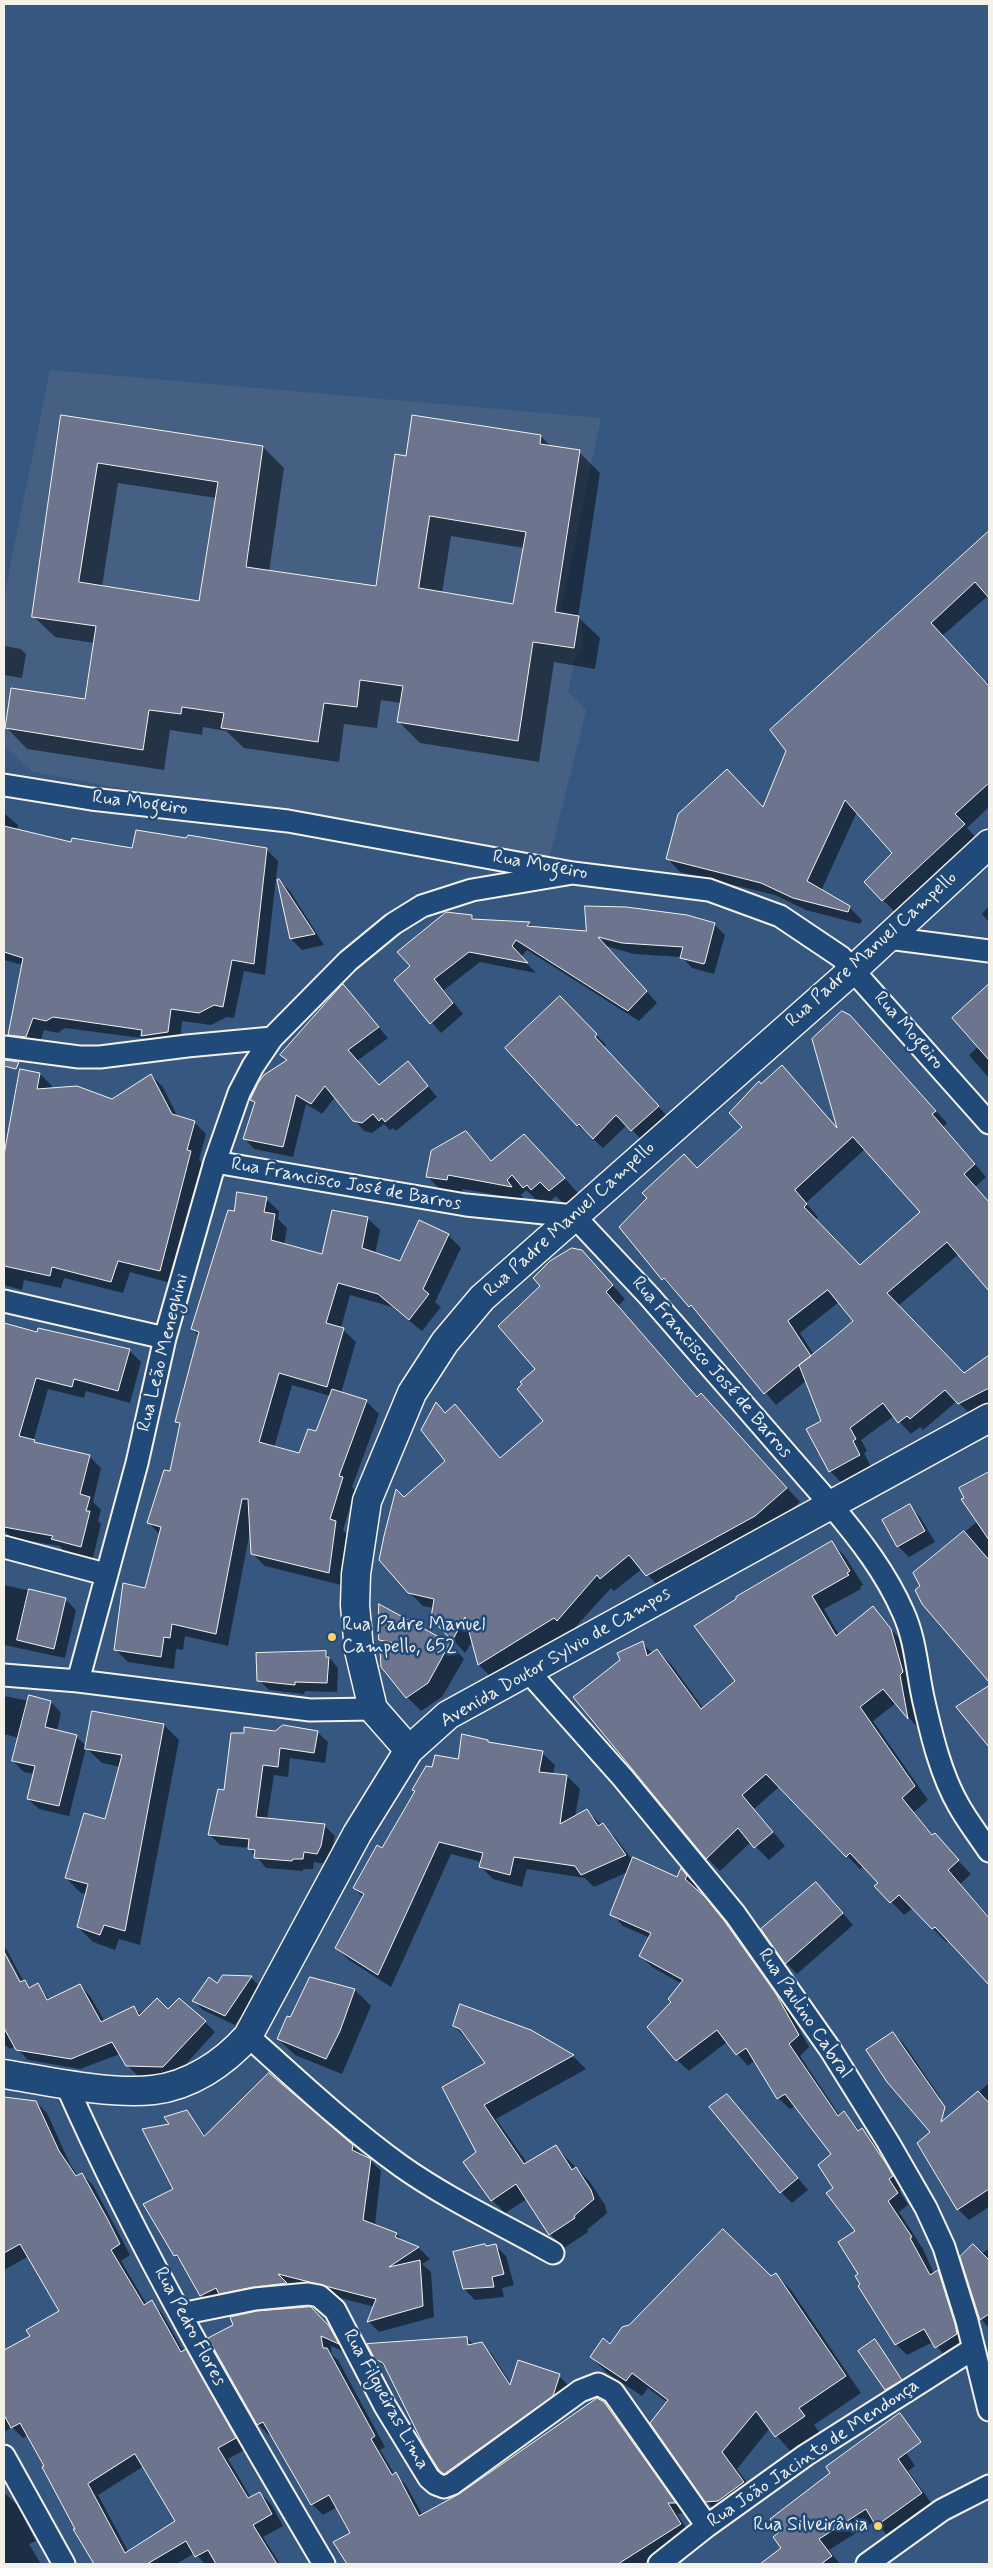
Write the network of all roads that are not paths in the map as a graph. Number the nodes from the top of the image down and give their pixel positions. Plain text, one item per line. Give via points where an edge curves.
1 (4, 785) edge
2 (989, 844) edge
3 (573, 873) junction
4 (888, 938) junction
5 (989, 951) edge
6 (854, 969) junction
7 (272, 1038) junction
8 (4, 1047) edge
9 (989, 1123) edge
10 (215, 1162) junction
11 (574, 1216) junction
12 (4, 1300) edge
13 (165, 1338) junction
14 (989, 1418) edge
15 (831, 1505) junction
16 (4, 1547) edge
17 (105, 1574) junction
18 (527, 1670) junction
19 (4, 1675) edge
20 (78, 1681) junction
21 (373, 1709) junction
22 (409, 1750) junction
23 (989, 1851) edge
24 (248, 2036) junction
25 (4, 2074) edge
26 (66, 2084) junction
27 (553, 2253) dead end
28 (181, 2314) junction
29 (973, 2349) junction
30 (989, 2410) edge
31 (4, 2456) edge
32 (989, 2486) edge
33 (707, 2526) junction
34 (64, 2564) edge
35 (324, 2564) edge
36 (659, 2564) edge
37 (867, 2564) edge

1 - 3 street, Rua Mogeiro via 288,821
2 - 4 main road, Rua Padre Manuel Campello
3 - 6 street, Rua Mogeiro via 709,890 780,916
3 - 7 street, Rua Leão Meneghini via 472,890 422,906 393,924 348,961
4 - 5 street
4 - 6 main road, Rua Padre Manuel Campello
6 - 9 street, Rua Mogeiro
6 - 11 main road, Rua Padre Manuel Campello
7 - 8 street via 100,1057
7 - 10 street, Rua Leão Meneghini via 239,1093
10 - 11 street, Rua Francisco José de Barros via 466,1205
10 - 13 street, Rua Leão Meneghini
11 - 15 street, Rua Francisco José de Barros via 649,1296
11 - 21 main road, Rua Padre Manuel Campello via 482,1298 445,1342 412,1393 385,1455 367,1501 356,1574 359,1650
12 - 13 street
13 - 17 street, Rua Leão Meneghini via 137,1463
14 - 15 main road, Avenida Doutor Sylvio de Campos
15 - 18 main road, Avenida Doutor Sylvio de Campos
15 - 23 street, Rua Francisco José de Barros via 865,1549 904,1613 941,1764 959,1806
16 - 17 street
17 - 20 street, Rua Leão Meneghini
18 - 22 main road, Avenida Doutor Sylvio de Campos via 448,1715
18 - 29 street, Rua Paulino Cabral via 623,1778 735,1914 830,2049 926,2208 944,2247 968,2321
19 - 20 street
20 - 21 street via 310,1710
21 - 22 main road
22 - 24 main road, Avenida Doutor Sylvio de Campos via 357,1834
24 - 26 main road, Avenida Doutor Sylvio de Campos via 232,2054 184,2083 153,2090
24 - 27 street via 399,2165
25 - 26 main road, Avenida Doutor Sylvio de Campos
26 - 28 street, Rua Pedro Flores via 96,2150
28 - 33 street, Rua Filgueiras Lima via 255,2299 308,2294 319,2296 335,2310 421,2467 436,2484 444,2487 580,2391 598,2384 613,2392
28 - 35 street, Rua Pedro Flores
29 - 30 street, Rua Paulino Cabral
29 - 33 street, Rua João Jacinto de Mendonça via 806,2455
31 - 34 street
32 - 37 street via 942,2510
33 - 36 street, Rua João Jacinto de Mendonça

